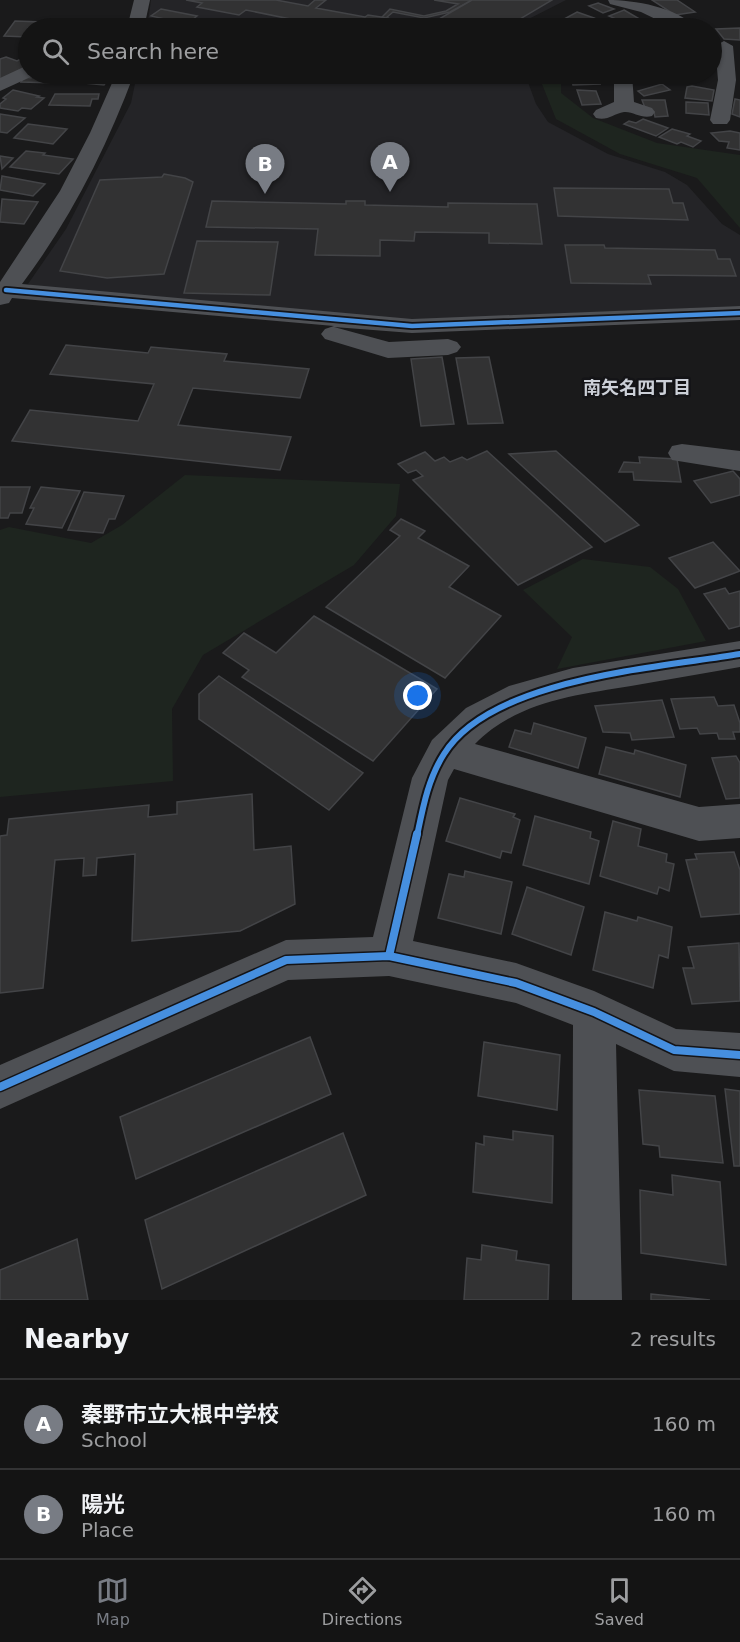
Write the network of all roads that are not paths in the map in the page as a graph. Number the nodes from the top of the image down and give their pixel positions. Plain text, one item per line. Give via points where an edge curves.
1 (142, 0) edge
2 (616, 0) edge
3 (138, 18) edge
4 (666, 18) edge
5 (722, 54) edge
6 (18, 76) edge
7 (121, 84) edge
8 (623, 84) edge
9 (0, 85) edge
10 (624, 105) junction
11 (645, 112) dead end
12 (603, 114) dead end
13 (721, 120) edge
14 (3, 294) edge
15 (740, 319) edge
16 (682, 453) dead end
17 (740, 460) edge
18 (740, 654) edge
19 (445, 752) junction
20 (740, 821) edge
21 (389, 956) junction
22 (594, 1012) junction
23 (740, 1055) edge
24 (0, 1087) edge
25 (597, 1300) edge

1 - 3 street
2 - 4 street
5 - 13 street via 727,80
6 - 9 street
7 - 14 street via 50,230
8 - 10 street
10 - 11 street
10 - 12 street
14 - 15 street via 266,314 388,350
16 - 17 street
18 - 19 street via 573,682 522,696 478,718
19 - 20 street via 699,824
19 - 21 street via 430,778
21 - 22 street via 516,983
21 - 24 street via 286,960
22 - 23 street via 674,1050
22 - 25 street

